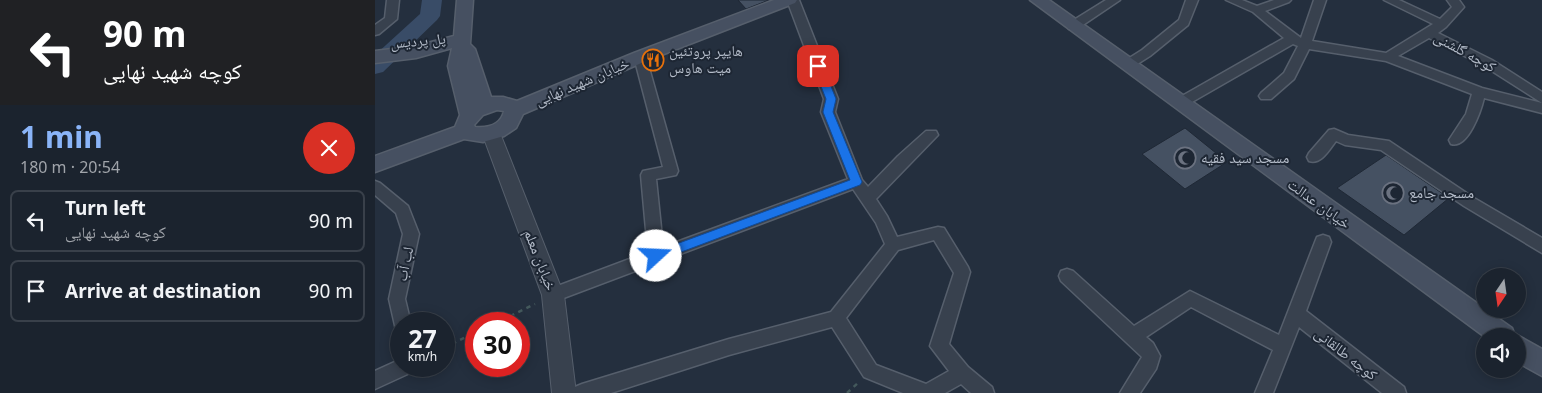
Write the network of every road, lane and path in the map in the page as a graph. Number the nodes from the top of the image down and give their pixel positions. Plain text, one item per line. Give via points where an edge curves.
1 (393, 0) edge
2 (465, 0) edge
3 (791, 0) edge
4 (1029, 0) edge
5 (1039, 0) edge
6 (1114, 0) edge
7 (1192, 0) edge
8 (1232, 0) edge
9 (1285, 0) edge
10 (1320, 0) edge
11 (1390, 0) edge
12 (1453, 0) edge
13 (1257, 10) junction
14 (1442, 24) junction
15 (1073, 26) junction
16 (375, 31) edge
17 (1429, 33) junction
18 (462, 39) junction
19 (1292, 39) junction
20 (1305, 44) junction
21 (375, 45) edge
22 (420, 45) junction
23 (375, 57) edge
24 (640, 57) junction
25 (1388, 57) junction
26 (1127, 65) junction
27 (1479, 92) junction
28 (1266, 96) dead end
29 (1542, 98) edge
30 (1180, 103) junction
31 (1542, 108) edge
32 (515, 110) junction
33 (473, 117) junction
34 (491, 134) junction
35 (931, 135) dead end
36 (1456, 140) dead end
37 (1314, 157) dead end
38 (375, 164) edge
39 (856, 182) junction
40 (375, 187) edge
41 (866, 199) junction
42 (1323, 242) dead end
43 (893, 245) junction
44 (1542, 246) edge
45 (656, 256) junction
46 (1067, 276) dead end
47 (553, 295) junction
48 (400, 312) edge
49 (518, 312) edge
50 (1296, 314) junction
51 (836, 318) junction
52 (1492, 328) edge
53 (1476, 333) edge
54 (1133, 336) junction
55 (1283, 346) junction
56 (1526, 353) edge
57 (1542, 364) edge
58 (1526, 368) edge
59 (962, 372) junction
60 (390, 373) edge
61 (375, 380) edge
62 (1542, 380) edge
63 (564, 393) edge
64 (582, 393) edge
65 (926, 393) edge
66 (985, 393) edge
67 (1129, 393) edge
68 (1264, 393) edge
69 (1397, 393) edge

1 - 16 street via 391,19
2 - 18 main road
3 - 24 main road, خیابان شهید نهایی
3 - 39 street via 831,99 828,112
4 - 53 main road, خیابان عدالت via 1257,168 1334,231
5 - 15 main road, خیابان عدالت
6 - 15 street
7 - 26 street via 1183,22
8 - 13 street
9 - 13 street
10 - 20 street
11 - 14 street
12 - 14 street, کوچه گلشنی via 1458,7
13 - 19 street
14 - 17 street, کوچه گلشنی
15 - 26 main road, خیابان عدالت
17 - 25 street
17 - 29 street, کوچه گلشنی via 1488,63
18 - 22 main road, پل پردیس
18 - 33 main road via 457,66
19 - 20 street
19 - 30 street
20 - 25 street
20 - 28 street via 1289,76
21 - 22 main road, پل پردیس
22 - 23 main road, پل پردیس
24 - 32 main road, خیابان شهید نهایی
24 - 45 street via 671,171 649,175
25 - 27 street
26 - 30 main road, خیابان عدالت
27 - 31 street
27 - 36 street via 1473,115
30 - 52 main road, خیابان عدالت
32 - 33 main road via 504,103
32 - 34 main road via 511,122
33 - 34 main road via 473,134
33 - 38 main road
34 - 47 street, خیابان معلم
35 - 41 street
37 - 44 street via 1334,134 1345,140 1385,145
39 - 41 street
39 - 45 street
40 - 48 street, لب آب via 403,210 411,234 397,299
41 - 43 street via 882,220
42 - 50 street
43 - 51 street
43 - 59 street via 938,233 962,272 939,346
45 - 47 street
46 - 54 street
47 - 49 path
47 - 63 street, خیابان معلم
50 - 55 street
50 - 69 street, کوچه طالقانی
51 - 64 street
51 - 65 street via 870,371
54 - 55 street via 1190,298
54 - 67 street via 1151,356 1150,363
55 - 68 street
56 - 57 main road
58 - 62 main road
59 - 65 street
59 - 66 street
60 - 61 street

